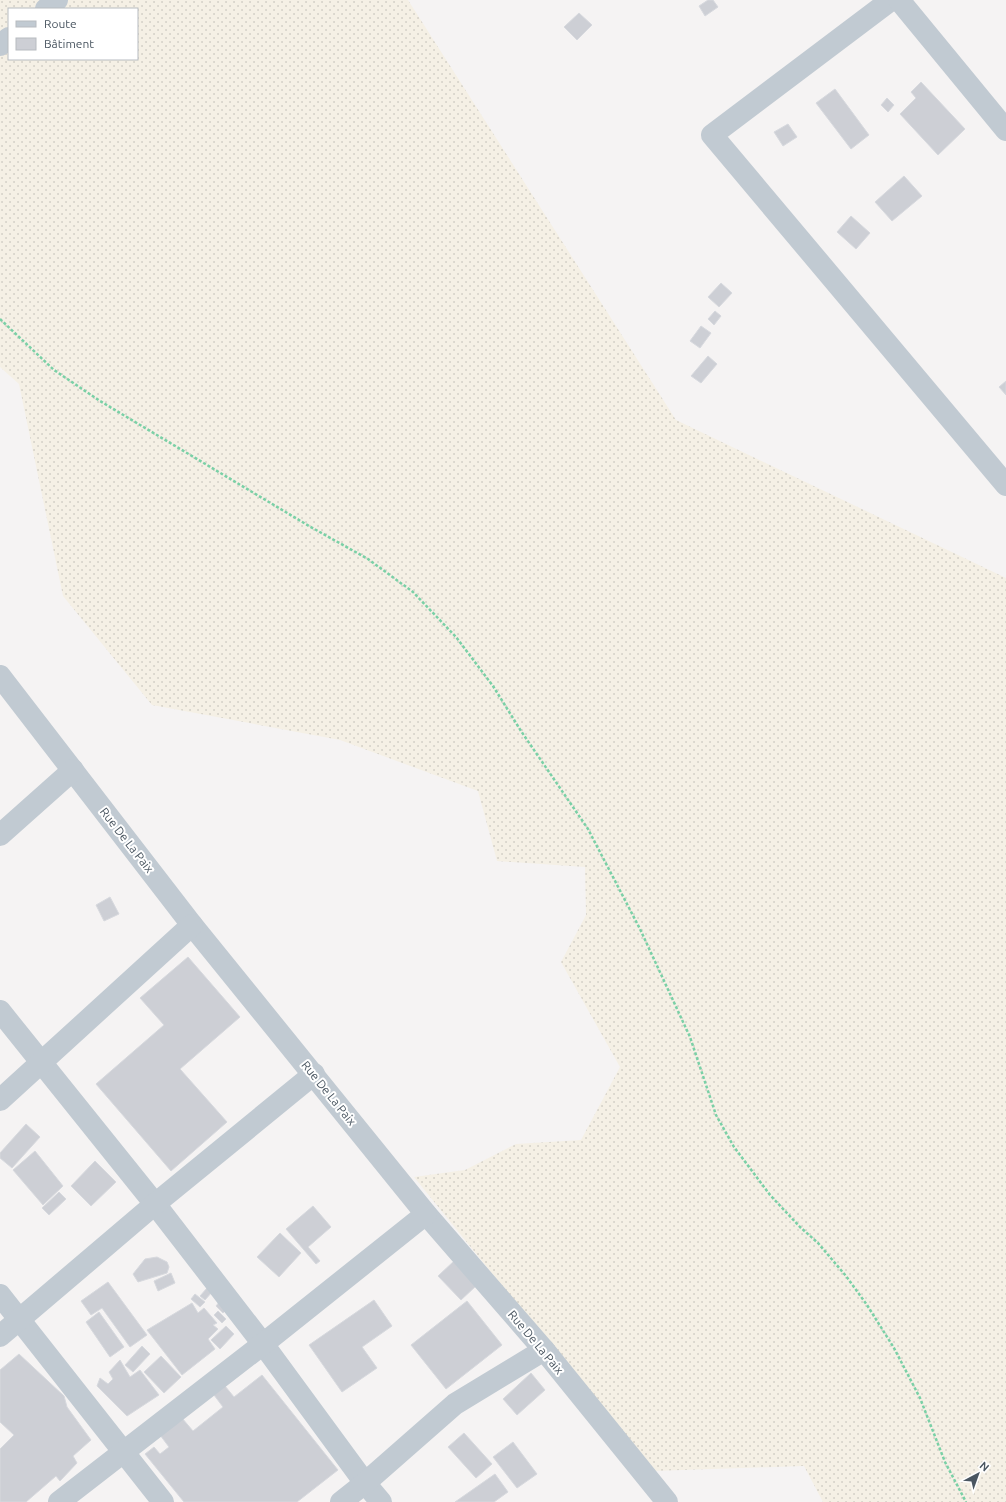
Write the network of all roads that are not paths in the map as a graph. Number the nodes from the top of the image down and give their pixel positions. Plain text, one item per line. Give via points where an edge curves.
1 (57, 0) edge
2 (891, 0) edge
3 (899, 0) edge
4 (47, 8) edge
5 (8, 39) edge
6 (0, 45) edge
7 (1006, 130) edge
8 (1006, 486) edge
9 (0, 676) edge
10 (73, 770) junction
11 (0, 835) edge
12 (192, 925) junction
13 (0, 1011) edge
14 (41, 1062) junction
15 (314, 1074) junction
16 (0, 1100) edge
17 (155, 1204) junction
18 (426, 1214) junction
19 (0, 1295) edge
20 (19, 1320) junction
21 (0, 1336) edge
22 (263, 1344) junction
23 (544, 1350) junction
24 (123, 1451) junction
25 (365, 1483) junction
26 (59, 1502) edge
27 (163, 1502) edge
28 (341, 1502) edge
29 (381, 1502) edge
30 (667, 1502) edge

1 - 4 street
2 - 8 street via 712,135
3 - 7 street
5 - 6 street
9 - 10 street, Rue De La Paix
10 - 11 street
10 - 12 street, Rue De La Paix
12 - 14 street
12 - 15 street, Rue De La Paix
13 - 14 street
14 - 16 street
14 - 17 street
15 - 17 street
15 - 18 street, Rue De La Paix
17 - 20 street
17 - 22 street
18 - 22 street
18 - 23 street, Rue De La Paix
19 - 20 street
20 - 21 street
20 - 24 street
22 - 24 street
22 - 25 street
23 - 25 street via 455,1404
23 - 30 street, Rue De La Paix
24 - 26 street
24 - 27 street
25 - 28 street
25 - 29 street

